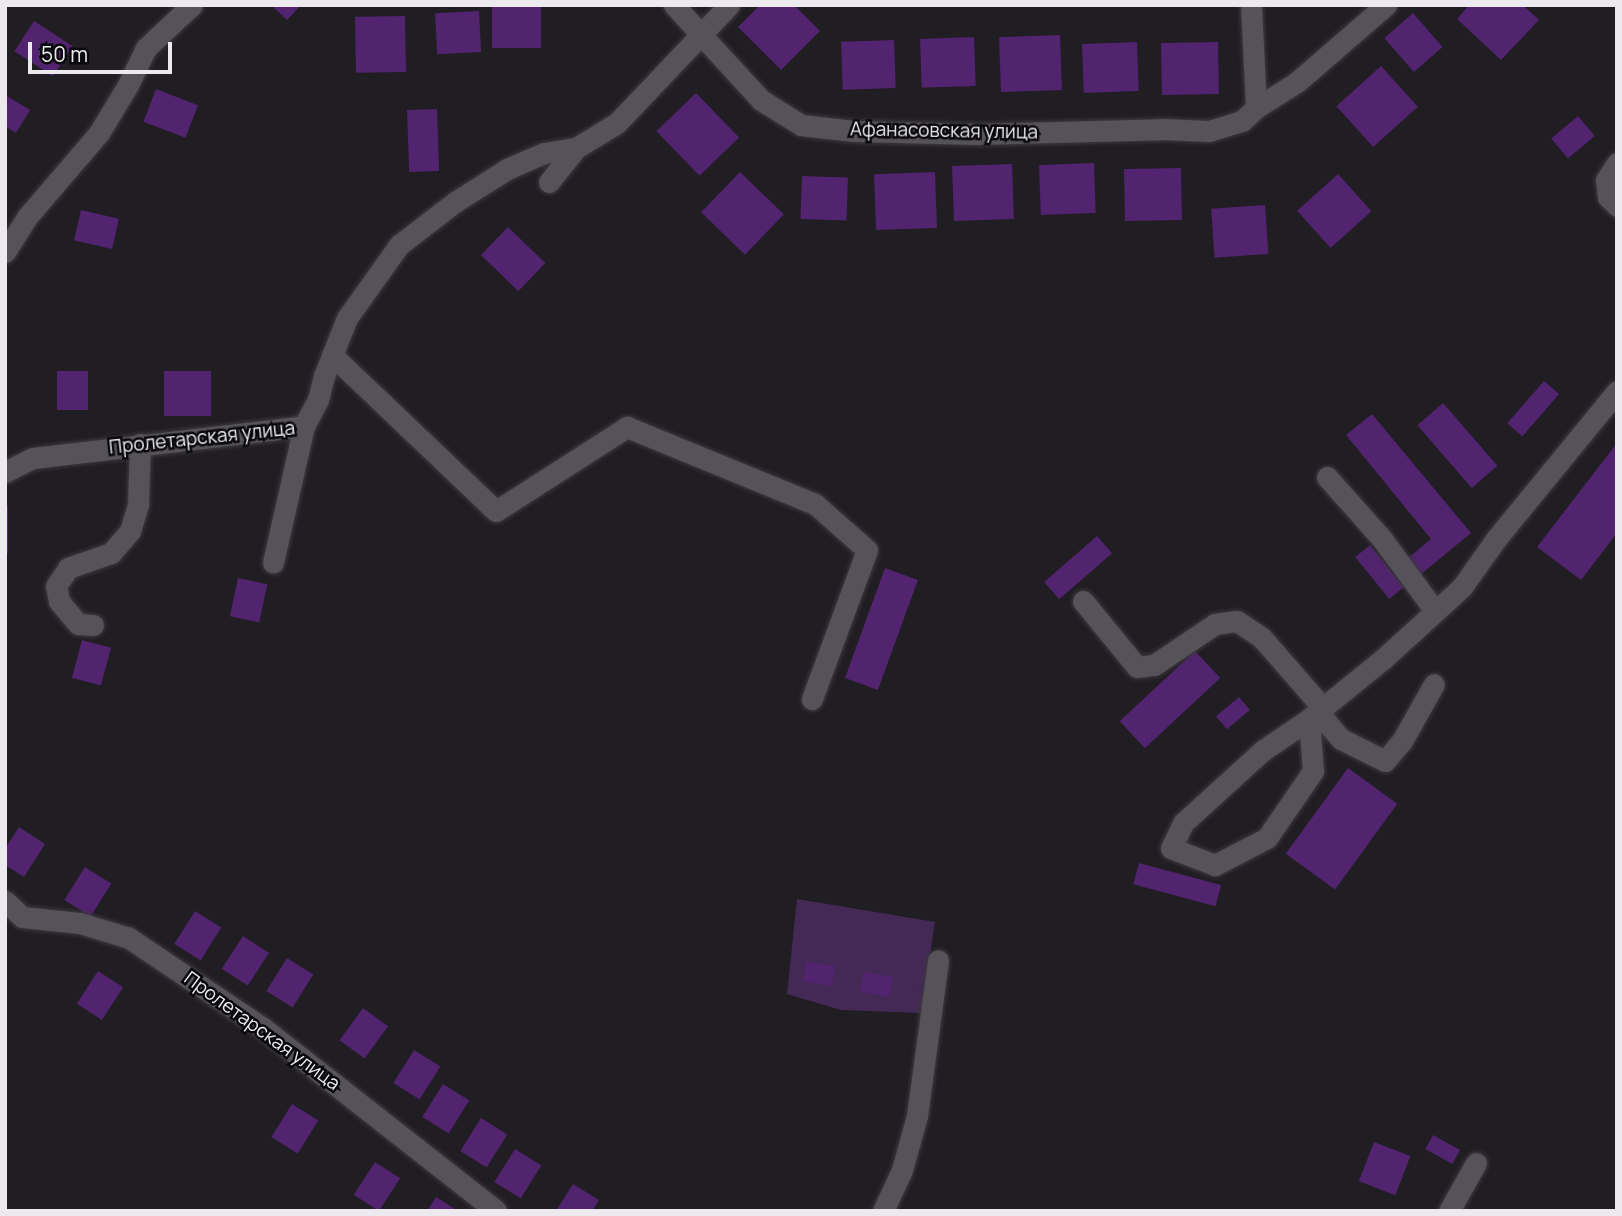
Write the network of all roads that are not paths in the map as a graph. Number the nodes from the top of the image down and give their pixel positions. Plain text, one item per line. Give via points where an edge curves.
1 (674, 5) edge
2 (729, 5) edge
3 (1251, 5) edge
4 (1386, 5) edge
5 (190, 6) edge
6 (702, 33) junction
7 (1255, 108) junction
8 (576, 148) junction
9 (1617, 163) edge
10 (549, 182) dead end
11 (1617, 205) edge
12 (5, 252) edge
13 (332, 355) junction
14 (1617, 391) edge
15 (304, 426) junction
16 (140, 444) junction
17 (5, 472) edge
18 (1328, 477) dead end
19 (273, 563) dead end
20 (1083, 601) dead end
21 (1435, 611) junction
22 (93, 625) dead end
23 (1434, 684) dead end
24 (812, 699) dead end
25 (1317, 713) junction
26 (5, 901) edge
27 (938, 960) dead end
28 (1476, 1163) dead end
29 (496, 1211) edge
30 (883, 1211) edge
31 (1449, 1211) edge

1 - 6 street, Афанасовская улица
2 - 6 street
3 - 7 street
4 - 7 street, Афанасовская улица via 1297,82
5 - 12 street via 146,48 99,133 27,216
6 - 7 street, Афанасовская улица via 761,100 800,125 976,134 1209,131 1242,121
6 - 8 street via 617,122
8 - 10 street
8 - 13 street via 544,153 507,169 398,246 347,318
9 - 11 street via 1606,180 1608,197
13 - 15 street
13 - 24 street via 496,511 627,426 815,504 867,550
14 - 21 street via 1462,587
15 - 16 street, Пролетарская улица
15 - 19 street, Пролетарская улица
16 - 17 street, Пролетарская улица via 33,458
16 - 22 street via 138,504 130,531 111,553 68,568 56,586 59,601 78,624
18 - 21 street via 1382,539
20 - 25 street via 1137,667 1154,665 1215,624 1237,621 1262,638
21 - 25 street
23 - 25 street via 1402,741 1385,761 1341,739
25 - 25 street via 1262,751 1183,823 1171,848 1215,865 1267,838 1313,771
26 - 29 street, Пролетарская улица via 22,917 80,923 129,938 263,1028
27 - 30 street via 917,1116 902,1170
28 - 31 street

